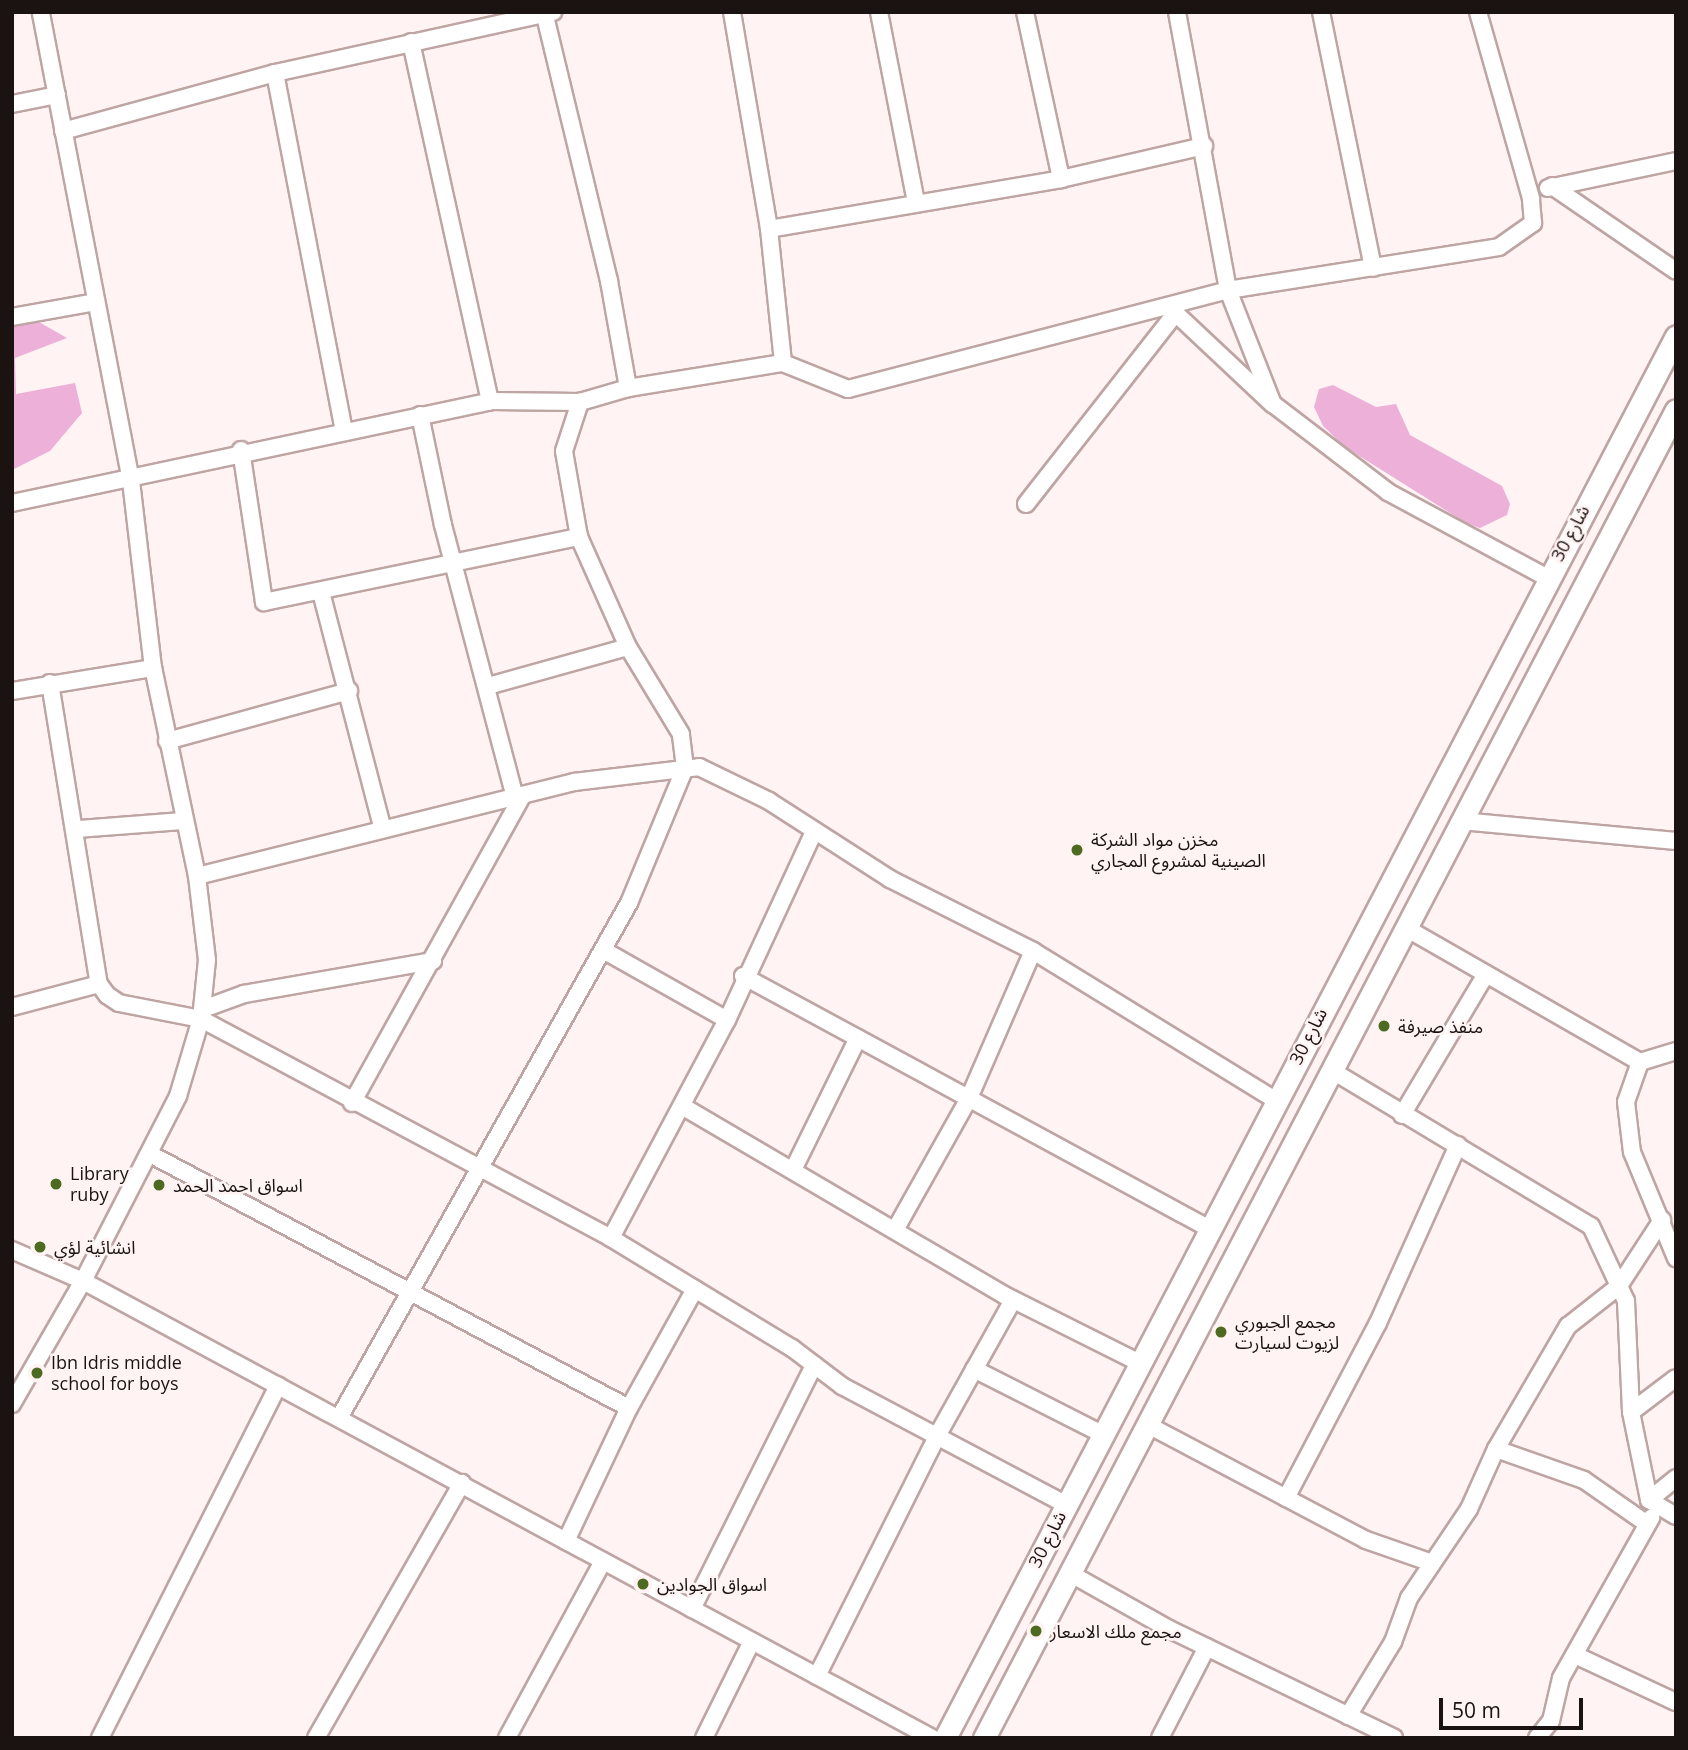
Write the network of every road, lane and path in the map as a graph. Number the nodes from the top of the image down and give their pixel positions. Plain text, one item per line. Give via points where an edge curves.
1 (41, 12) edge
2 (732, 12) edge
3 (879, 12) edge
4 (1026, 12) edge
5 (1177, 12) edge
6 (1321, 12) edge
7 (1478, 12) edge
8 (547, 13) edge
9 (411, 42) junction
10 (275, 73) junction
11 (57, 95) junction
12 (12, 104) edge
13 (63, 131) junction
14 (1204, 146) junction
15 (1676, 161) edge
16 (1061, 178) junction
17 (1552, 186) junction
18 (1531, 198) junction
19 (916, 203) junction
20 (769, 229) junction
21 (1373, 268) junction
22 (1676, 271) edge
23 (1228, 290) junction
24 (96, 302) junction
25 (1172, 309) junction
26 (12, 317) edge
27 (1676, 336) edge
28 (783, 363) junction
29 (628, 388) junction
30 (490, 401) junction
31 (580, 402) junction
32 (1273, 404) junction
33 (1676, 410) edge
34 (420, 415) junction
35 (344, 430) junction
36 (241, 450) junction
37 (131, 481) junction
38 (12, 503) edge
39 (1026, 503) dead end
40 (579, 537) junction
41 (1561, 550) junction
42 (455, 561) junction
43 (1594, 566) junction
44 (1546, 577) junction
45 (321, 592) junction
46 (1523, 622) junction
47 (1555, 641) junction
48 (628, 647) junction
49 (153, 668) junction
50 (50, 683) junction
51 (488, 685) junction
52 (12, 691) edge
53 (349, 691) junction
54 (167, 741) junction
55 (685, 768) junction
56 (519, 796) junction
57 (181, 821) junction
58 (1461, 821) junction
59 (382, 826) junction
60 (78, 829) junction
61 (813, 834) junction
62 (1676, 841) edge
63 (197, 876) junction
64 (1406, 928) junction
65 (603, 950) junction
66 (1033, 951) junction
67 (432, 961) junction
68 (1486, 974) junction
69 (743, 976) junction
70 (99, 984) junction
71 (12, 1007) edge
72 (202, 1014) junction
73 (726, 1020) junction
74 (858, 1038) junction
75 (1676, 1051) edge
76 (1640, 1062) junction
77 (1331, 1070) junction
78 (969, 1098) junction
79 (1275, 1100) junction
80 (352, 1103) junction
81 (682, 1106) junction
82 (1402, 1115) junction
83 (1458, 1145) junction
84 (150, 1154) junction
85 (477, 1170) junction
86 (793, 1170) junction
87 (1662, 1220) junction
88 (1208, 1228) junction
89 (895, 1230) junction
90 (611, 1238) junction
91 (12, 1250) edge
92 (1676, 1258) edge
93 (83, 1281) junction
94 (1619, 1286) junction
95 (695, 1289) junction
96 (411, 1291) junction
97 (1013, 1300) junction
98 (1139, 1362) junction
99 (814, 1364) junction
100 (974, 1369) junction
101 (1676, 1378) edge
102 (278, 1385) junction
103 (12, 1404) edge
104 (629, 1408) junction
105 (1631, 1412) junction
106 (339, 1418) junction
107 (1148, 1425) junction
108 (1102, 1434) junction
109 (937, 1436) junction
110 (1496, 1449) junction
111 (1676, 1478) edge
112 (462, 1483) junction
113 (1286, 1498) junction
114 (1654, 1502) junction
115 (1065, 1504) junction
116 (1676, 1516) edge
117 (1647, 1524) junction
118 (566, 1541) junction
119 (603, 1561) junction
120 (1432, 1563) junction
121 (1071, 1574) junction
122 (692, 1609) junction
123 (752, 1641) junction
124 (1207, 1647) junction
125 (1575, 1655) junction
126 (817, 1676) junction
127 (1676, 1702) edge
128 (1348, 1716) junction
129 (100, 1738) edge
130 (316, 1738) edge
131 (507, 1738) edge
132 (704, 1738) edge
133 (932, 1738) edge
134 (945, 1738) edge
135 (984, 1738) edge
136 (1160, 1738) edge
137 (1394, 1738) edge
138 (1538, 1738) edge

1 - 11 street
2 - 20 street
3 - 19 street
4 - 16 street
5 - 14 street
6 - 21 street
7 - 18 street
8 - 9 street
8 - 29 street via 606,268
9 - 10 street
9 - 30 street
10 - 13 street
10 - 35 street
11 - 12 street
11 - 13 street
13 - 24 street
14 - 16 street
14 - 23 street
15 - 17 street
16 - 19 street
17 - 18 street
17 - 22 street
18 - 21 street via 1533,223 1499,247
19 - 20 street
20 - 28 street
21 - 23 street
23 - 25 street
23 - 32 street
24 - 26 street
24 - 37 street
25 - 28 street via 848,389
25 - 32 street
25 - 39 street
27 - 41 street, شارع 30
28 - 29 street
29 - 31 street
30 - 31 street
30 - 34 street
31 - 40 street via 564,451
32 - 44 street via 1388,492
33 - 43 street, شارع 30
34 - 35 street
34 - 42 street
35 - 36 street
36 - 37 street
36 - 45 street via 264,602
37 - 38 street
37 - 49 street
40 - 42 street
40 - 48 street
41 - 43 street via 1577,568
41 - 44 street, شارع 30
42 - 45 street
42 - 51 street
43 - 47 street, شارع 30
44 - 46 street, شارع 30
45 - 53 street
46 - 47 street via 1541,621
46 - 79 street, شارع 30
47 - 58 street, شارع 30
48 - 51 street
48 - 55 street via 681,734
49 - 50 street
49 - 54 street
50 - 52 street
50 - 60 street
51 - 56 street
53 - 54 street
53 - 59 street
54 - 57 street
55 - 56 street
55 - 61 street via 699,767 769,801
55 - 65 street via 629,903
56 - 59 street
56 - 67 street
57 - 60 street
57 - 63 street
58 - 62 street
58 - 64 street, شارع 30
59 - 63 street
60 - 70 street
61 - 66 street via 890,879
61 - 69 street
63 - 72 street via 206,960
64 - 68 street
64 - 77 street, شارع 30
65 - 73 street
65 - 85 street
66 - 78 street
66 - 79 street
67 - 72 street via 244,995
67 - 80 street
68 - 76 street
68 - 82 street
69 - 73 street
69 - 74 street
70 - 71 street
70 - 72 street via 119,1003
72 - 80 street
72 - 84 street via 178,1096
73 - 81 street
74 - 78 street
74 - 86 street
75 - 76 street
76 - 87 street via 1626,1102 1632,1152
77 - 82 street
77 - 107 street, شارع 30
78 - 88 street
78 - 89 street
79 - 88 street, شارع 30
80 - 85 street
81 - 86 street
81 - 90 street
82 - 83 street
83 - 94 street via 1591,1226
83 - 113 street via 1378,1323
84 - 93 street
84 - 96 street
85 - 90 street
85 - 96 street
86 - 89 street
87 - 92 street
87 - 94 street
88 - 98 street, شارع 30
89 - 97 street
90 - 95 street
91 - 93 street
93 - 102 street
93 - 103 street
94 - 105 street via 1626,1301
94 - 110 street via 1568,1325
95 - 99 street
95 - 104 street
96 - 104 street
96 - 106 street
97 - 98 street
97 - 100 street
98 - 108 street, شارع 30
99 - 109 street via 842,1386
99 - 122 street
100 - 108 street
100 - 109 street
101 - 105 street
102 - 106 street
102 - 129 street
104 - 118 street
105 - 114 street
106 - 112 street
107 - 113 street
107 - 121 street, شارع 30
108 - 115 street, شارع 30
109 - 115 street
109 - 126 street
110 - 117 street via 1584,1480
110 - 120 street via 1469,1509
111 - 114 street
112 - 118 street
112 - 130 street
113 - 120 street via 1366,1540
114 - 116 street
114 - 117 street
115 - 134 street, شارع 30
117 - 125 street
118 - 119 street
119 - 122 street
119 - 131 street
120 - 128 street
121 - 124 street
121 - 135 street, شارع 30
122 - 123 street
123 - 126 street
123 - 132 street
124 - 128 street
124 - 136 street
125 - 127 street
125 - 138 street via 1560,1678 1551,1721
126 - 133 street
128 - 137 street

